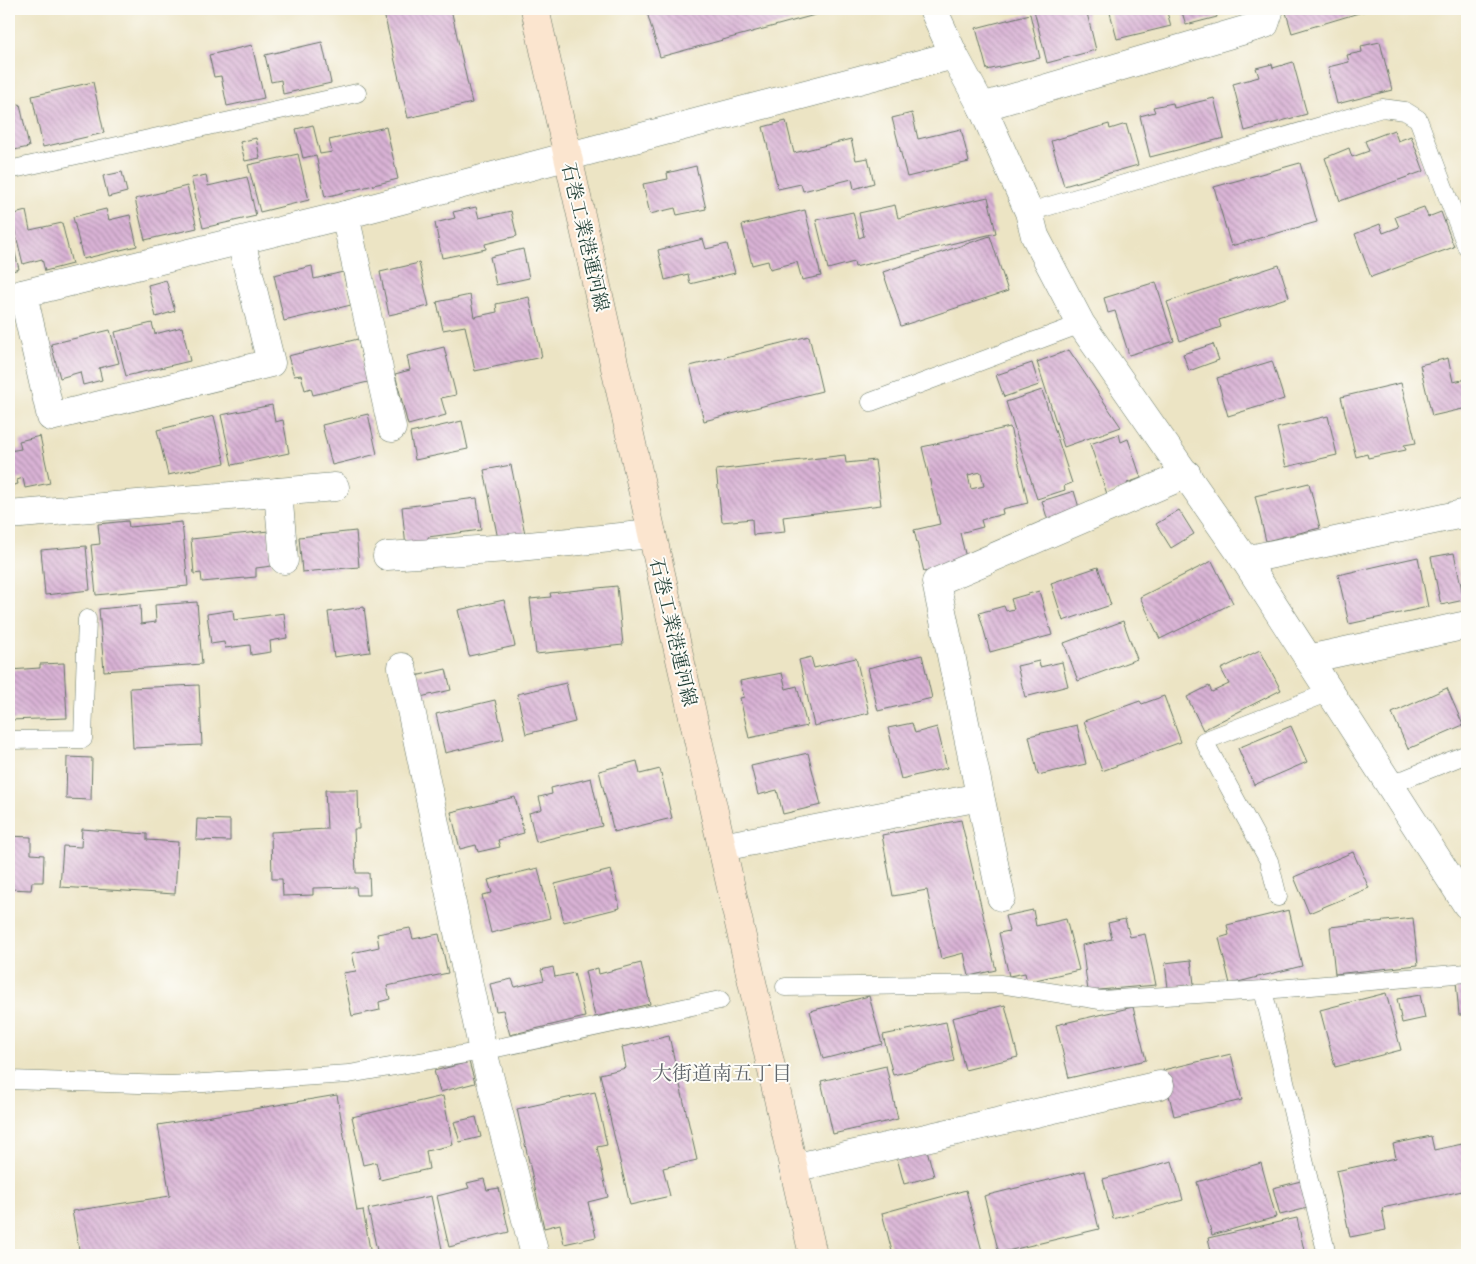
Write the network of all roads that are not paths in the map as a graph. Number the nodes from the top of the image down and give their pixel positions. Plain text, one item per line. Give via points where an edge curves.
1 (535, 9) edge
2 (933, 9) edge
3 (1268, 9) edge
4 (954, 55) junction
5 (357, 93) dead end
6 (982, 107) junction
7 (568, 156) junction
8 (9, 170) edge
9 (1029, 212) junction
10 (345, 215) junction
11 (241, 241) junction
12 (1467, 248) edge
13 (16, 296) edge
14 (1081, 324) junction
15 (871, 402) dead end
16 (392, 428) dead end
17 (1187, 474) junction
18 (335, 487) dead end
19 (278, 492) junction
20 (1467, 513) edge
21 (9, 515) edge
22 (652, 534) junction
23 (386, 556) dead end
24 (284, 560) dead end
25 (1245, 560) junction
26 (87, 619) dead end
27 (1467, 625) edge
28 (1308, 659) junction
29 (402, 668) dead end
30 (1330, 692) junction
31 (9, 740) edge
32 (1467, 754) edge
33 (1390, 785) junction
34 (980, 798) junction
35 (722, 847) junction
36 (1001, 897) dead end
37 (1278, 897) dead end
38 (1467, 905) edge
39 (1467, 973) edge
40 (785, 987) dead end
41 (1263, 990) junction
42 (720, 1000) dead end
43 (483, 1051) junction
44 (9, 1080) edge
45 (1160, 1085) dead end
46 (793, 1168) junction
47 (535, 1255) edge
48 (813, 1255) edge
49 (1327, 1255) edge

1 - 7 street, 石巻工業港運河線
2 - 4 street
3 - 6 street via 1265,24
4 - 6 street
4 - 7 street
5 - 8 lane
6 - 9 street
7 - 10 street
7 - 22 street, 石巻工業港運河線
9 - 12 lane via 1382,108 1405,111 1418,119
9 - 14 street via 1035,236
10 - 11 street
10 - 16 street
11 - 13 street
11 - 13 street via 271,363 51,417
14 - 15 lane
14 - 17 street
17 - 25 street
17 - 34 street via 936,582
18 - 19 street
19 - 21 street
19 - 24 street
20 - 25 street
22 - 23 street
22 - 35 street, 石巻工業港運河線
25 - 28 street
26 - 31 lane via 84,739
27 - 28 street
28 - 30 street
29 - 43 street
30 - 33 street
30 - 37 lane via 1204,742 1269,861
32 - 33 lane
33 - 38 street
34 - 35 street
34 - 36 street
35 - 46 street, 石巻工業港運河線
39 - 41 lane
40 - 41 lane via 1000,984 1100,1000
41 - 49 lane
42 - 43 lane
43 - 44 lane via 349,1074 190,1084
43 - 47 street
45 - 46 street
46 - 48 street, 石巻工業港運河線

